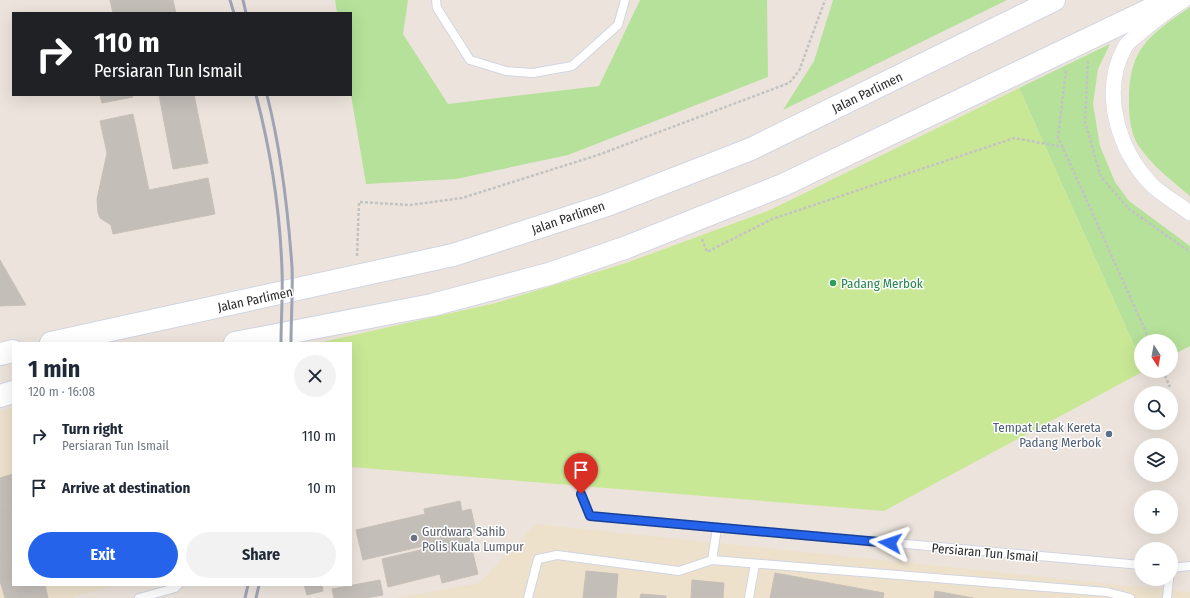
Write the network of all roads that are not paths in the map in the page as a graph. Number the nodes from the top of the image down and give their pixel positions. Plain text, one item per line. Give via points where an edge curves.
1 (436, 0) edge
2 (625, 0) edge
3 (1054, 0) edge
4 (1170, 0) edge
5 (1184, 0) edge
6 (1190, 213) edge
7 (56, 342) edge
8 (240, 342) edge
9 (12, 351) edge
10 (0, 354) edge
11 (12, 392) edge
12 (0, 396) edge
13 (581, 494) dead end
14 (717, 528) junction
15 (712, 560) junction
16 (755, 564) junction
17 (1134, 564) edge
18 (1190, 566) edge
19 (1178, 567) edge
20 (177, 586) edge
21 (1169, 586) edge
22 (139, 598) edge
23 (528, 598) edge
24 (748, 598) edge
25 (1130, 598) edge
26 (1168, 598) edge

1 - 2 lane via 437,8 470,60 506,71 533,73 572,66 618,25
3 - 7 street, Jalan Parlimen via 751,149 607,205 453,255
4 - 8 street via 783,184 627,247 549,274 432,305
5 - 6 street via 1153,21 1125,46 1115,73 1114,96 1119,129 1126,149 1139,170 1154,186
9 - 10 street
11 - 12 street
13 - 14 lane, Persiaran Tun Ismail via 590,516
14 - 15 lane
14 - 17 lane, Persiaran Tun Ismail
15 - 16 lane
15 - 23 lane via 679,571 557,555 538,559
16 - 24 lane
16 - 25 lane via 1107,592
18 - 19 lane
20 - 22 lane
21 - 26 lane

